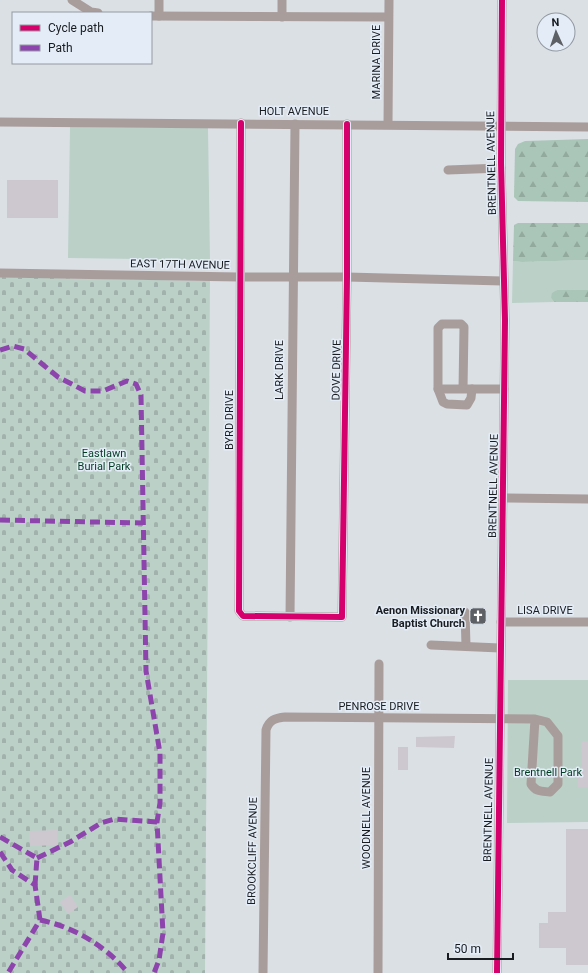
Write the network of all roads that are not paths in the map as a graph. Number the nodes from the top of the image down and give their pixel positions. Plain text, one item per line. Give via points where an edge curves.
1 (72, 0) edge
2 (159, 0) edge
3 (282, 0) edge
4 (389, 0) edge
5 (502, 0) edge
6 (91, 12) edge
7 (155, 16) edge
8 (282, 17) junction
9 (388, 17) junction
10 (0, 122) edge
11 (241, 123) junction
12 (295, 124) junction
13 (347, 124) junction
14 (388, 124) junction
15 (501, 126) junction
16 (588, 127) edge
17 (501, 168) junction
18 (448, 170) dead end
19 (0, 273) edge
20 (239, 277) junction
21 (347, 277) junction
22 (292, 278) junction
23 (504, 281) junction
24 (438, 389) junction
25 (468, 389) junction
26 (504, 389) junction
27 (503, 498) junction
28 (588, 499) edge
29 (465, 612) dead end
30 (290, 617) junction
31 (342, 617) joint
32 (501, 622) junction
33 (588, 622) edge
34 (431, 645) dead end
35 (466, 646) junction
36 (500, 648) junction
37 (379, 664) dead end
38 (379, 718) junction
39 (499, 719) junction
40 (535, 719) junction
41 (266, 730) joint
42 (263, 973) edge
43 (378, 973) edge
44 (496, 973) edge

1 - 6 street
2 - 7 street
3 - 8 street
4 - 9 street, MARINA DRIVE
5 - 15 street, BRENTNELL AVENUE
7 - 8 street
8 - 9 street
9 - 14 street, MARINA DRIVE
10 - 11 street, HOLT AVENUE
11 - 12 street, HOLT AVENUE
11 - 20 street, BYRD DRIVE
12 - 13 street, HOLT AVENUE
12 - 22 street, LARK DRIVE
13 - 14 street, HOLT AVENUE
13 - 21 street, DOVE DRIVE
14 - 15 street, HOLT AVENUE
15 - 16 street, HOLT AVENUE
15 - 17 street, BRENTNELL AVENUE
17 - 18 street
17 - 23 street, BRENTNELL AVENUE
19 - 20 street, EAST 17TH AVENUE
20 - 22 street, EAST 17TH AVENUE
20 - 30 street, BYRD DRIVE via 239,611 243,616
21 - 22 street, EAST 17TH AVENUE
21 - 23 street, EAST 17TH AVENUE
21 - 31 street, DOVE DRIVE
22 - 30 street, LARK DRIVE
23 - 26 street, BRENTNELL AVENUE
24 - 25 street
24 - 25 street via 443,402 467,405 471,398
24 - 25 street via 438,328 442,324 461,324 464,327
25 - 26 street
26 - 27 street, BRENTNELL AVENUE
27 - 28 street
27 - 32 street, BRENTNELL AVENUE
29 - 35 street
30 - 31 street, BYRD DRIVE
32 - 33 street, LISA DRIVE
32 - 36 street, BRENTNELL AVENUE
34 - 35 street
35 - 36 street
36 - 39 street, BRENTNELL AVENUE
37 - 38 street, WOODNELL AVENUE
38 - 39 street, PENROSE DRIVE
38 - 41 street, PENROSE DRIVE via 285,717 276,718 268,723
38 - 43 street, WOODNELL AVENUE
39 - 40 street, PENROSE DRIVE
39 - 44 street, BRENTNELL AVENUE
40 - 40 street via 547,722 558,736 558,784 550,792 539,791 531,784
41 - 42 street, BROOKCLIFF AVENUE

